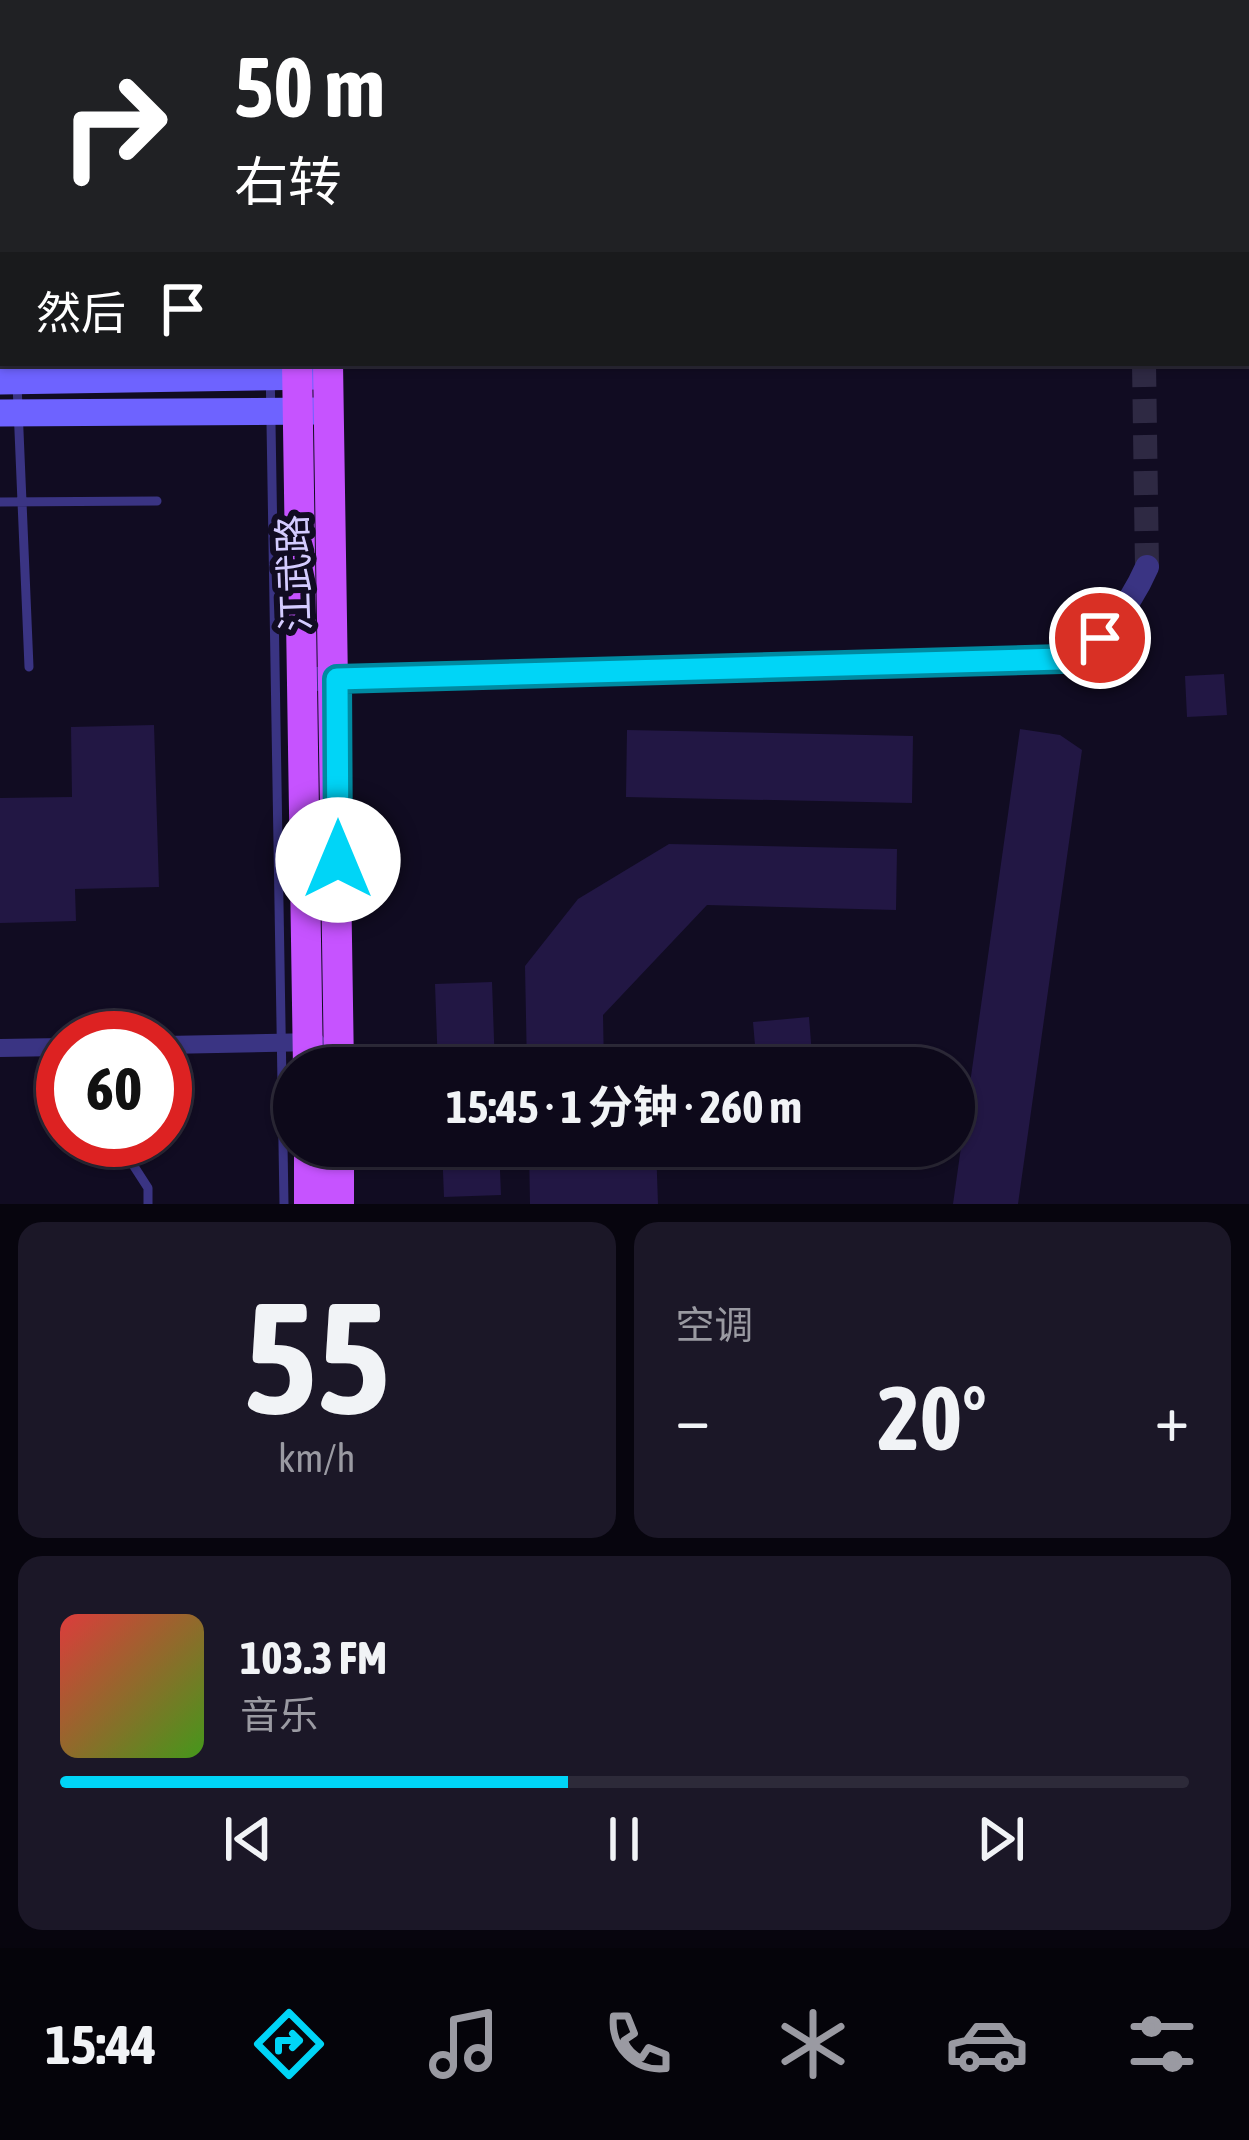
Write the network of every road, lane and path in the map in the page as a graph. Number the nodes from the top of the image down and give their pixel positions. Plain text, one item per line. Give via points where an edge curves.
1 (299, 370) edge
2 (9, 381) edge
3 (299, 411) junction
4 (9, 413) edge
5 (157, 501) dead end
6 (0, 502) edge
7 (22, 502) junction
8 (1148, 567) tunnel mouth
9 (29, 667) dead end
10 (322, 679) junction
11 (192, 1046) edge
12 (36, 1047) edge
13 (315, 1047) edge
14 (315, 1047) edge
15 (0, 1048) edge
16 (273, 1050) edge
17 (134, 1167) edge
18 (292, 1167) edge
19 (309, 1167) edge
20 (339, 1167) edge
21 (148, 1204) edge
22 (284, 1204) edge
23 (309, 1204) edge
24 (339, 1204) edge

1 - 2 main road
1 - 3 main road, 江武路
1 - 3 lane
2 - 4 lane
3 - 4 main road
3 - 10 main road, 江武路
3 - 13 lane
4 - 7 lane
5 - 7 lane
6 - 7 lane
7 - 9 lane
8 - 10 street via 1129,606 1100,638 1062,659
10 - 14 main road, 江武路
11 - 16 street
12 - 15 street
17 - 21 lane
18 - 22 lane
19 - 23 main road
20 - 24 main road

